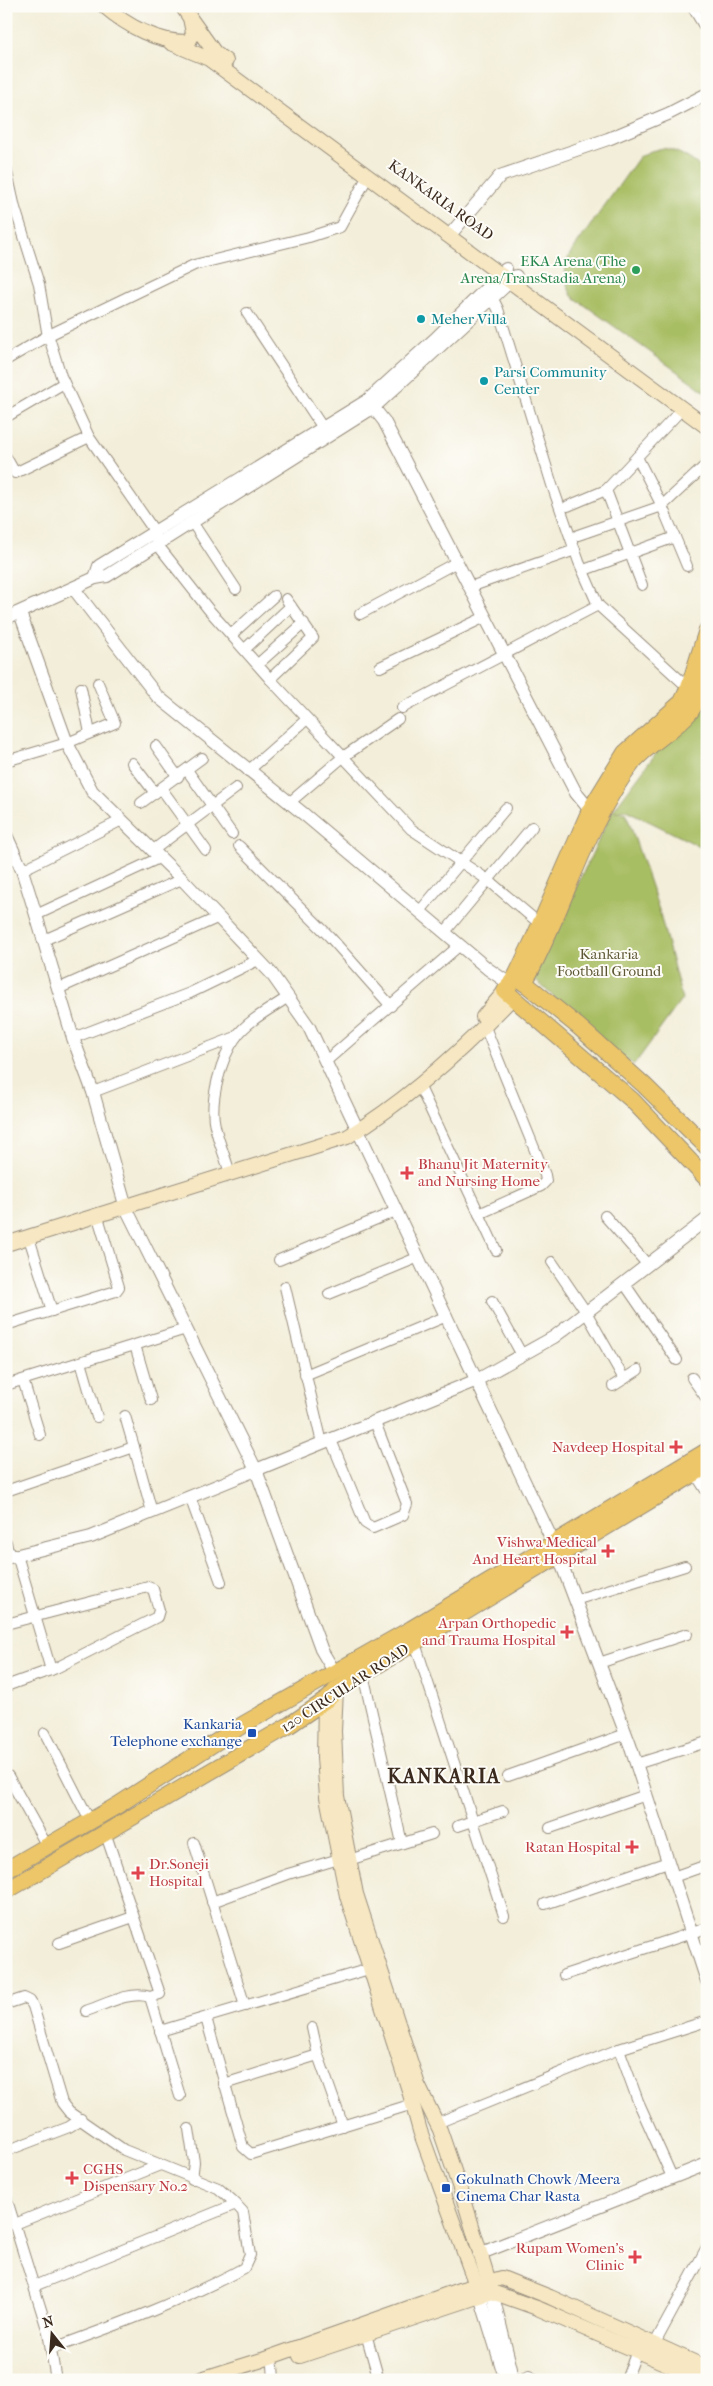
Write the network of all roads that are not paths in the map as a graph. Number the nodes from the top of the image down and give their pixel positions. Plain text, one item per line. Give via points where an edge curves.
1 (104, 6) edge
2 (692, 6) edge
3 (186, 12) edge
4 (707, 31) edge
5 (171, 43) junction
6 (707, 94) edge
7 (6, 168) edge
8 (368, 176) junction
9 (452, 233) junction
10 (508, 275) junction
11 (492, 299) junction
12 (247, 312) dead end
13 (49, 335) junction
14 (6, 360) edge
15 (64, 383) junction
16 (371, 403) junction
17 (682, 409) junction
18 (6, 417) edge
19 (707, 417) edge
20 (707, 427) edge
21 (323, 428) junction
22 (89, 437) junction
23 (6, 457) edge
24 (637, 457) junction
25 (707, 464) edge
26 (606, 490) junction
27 (568, 506) dead end
28 (662, 506) junction
29 (192, 522) junction
30 (618, 522) junction
31 (578, 536) dead end
32 (675, 537) junction
33 (156, 538) junction
34 (575, 550) junction
35 (630, 554) junction
36 (457, 562) junction
37 (688, 566) dead end
38 (584, 570) junction
39 (642, 585) dead end
40 (470, 587) junction
41 (74, 589) junction
42 (236, 590) dead end
43 (274, 596) dead end
44 (598, 605) junction
45 (20, 613) junction
46 (360, 614) dead end
47 (485, 617) junction
48 (6, 618) edge
49 (304, 623) junction
50 (707, 630) edge
51 (232, 634) junction
52 (245, 649) junction
53 (505, 654) junction
54 (258, 664) junction
55 (380, 667) dead end
56 (707, 670) edge
57 (270, 679) junction
58 (98, 683) dead end
59 (82, 688) dead end
60 (694, 692) junction
61 (402, 708) dead end
62 (307, 719) junction
63 (398, 719) dead end
64 (90, 733) junction
65 (67, 742) junction
66 (156, 746) dead end
67 (344, 757) junction
68 (202, 758) dead end
69 (6, 761) edge
70 (132, 763) dead end
71 (187, 770) junction
72 (248, 771) junction
73 (178, 777) junction
74 (236, 788) dead end
75 (158, 791) junction
76 (289, 803) junction
77 (141, 804) dead end
78 (213, 806) junction
79 (506, 808) dead end
80 (595, 813) junction
81 (122, 820) junction
82 (187, 825) junction
83 (532, 827) dead end
84 (6, 834) edge
85 (232, 834) dead end
86 (239, 846) dead end
87 (206, 850) dead end
88 (155, 855) junction
89 (460, 862) junction
90 (22, 870) junction
91 (182, 879) junction
92 (488, 880) junction
93 (420, 911) junction
94 (36, 915) junction
95 (217, 918) junction
96 (540, 924) junction
97 (445, 932) junction
98 (44, 940) junction
99 (460, 945) junction
100 (258, 960) junction
101 (514, 986) junction
102 (60, 988) junction
103 (288, 997) junction
104 (391, 1006) junction
105 (484, 1027) junction
106 (236, 1037) junction
107 (73, 1038) junction
108 (325, 1062) junction
109 (419, 1085) junction
110 (93, 1092) junction
111 (356, 1127) junction
112 (707, 1147) edge
113 (228, 1167) junction
114 (707, 1179) edge
115 (126, 1204) junction
116 (396, 1211) junction
117 (478, 1214) junction
118 (605, 1216) dead end
119 (98, 1217) junction
120 (707, 1218) edge
121 (6, 1235) edge
122 (29, 1238) junction
123 (6, 1244) edge
124 (496, 1250) dead end
125 (419, 1257) junction
126 (279, 1260) dead end
127 (552, 1262) dead end
128 (647, 1264) junction
129 (624, 1283) junction
130 (285, 1287) dead end
131 (329, 1294) dead end
132 (492, 1302) dead end
133 (52, 1310) junction
134 (586, 1312) junction
135 (447, 1316) junction
136 (6, 1325) edge
137 (186, 1329) junction
138 (135, 1345) junction
139 (522, 1355) junction
140 (677, 1360) dead end
141 (81, 1362) junction
142 (638, 1370) dead end
143 (305, 1375) junction
144 (692, 1378) dead end
145 (624, 1379) junction
146 (24, 1380) junction
147 (477, 1380) junction
148 (6, 1385) edge
149 (613, 1386) dead end
150 (707, 1399) edge
151 (151, 1400) dead end
152 (125, 1416) dead end
153 (97, 1417) dead end
154 (375, 1422) junction
155 (40, 1435) dead end
156 (327, 1441) junction
157 (134, 1447) junction
158 (707, 1451) edge
159 (701, 1469) edge
160 (256, 1470) junction
161 (6, 1492) edge
162 (707, 1492) edge
163 (190, 1497) junction
164 (152, 1512) junction
165 (6, 1542) edge
166 (557, 1551) junction
167 (12, 1556) edge
168 (685, 1566) dead end
169 (221, 1582) dead end
170 (575, 1600) junction
171 (36, 1617) junction
172 (6, 1624) edge
173 (687, 1634) dead end
174 (415, 1643) junction
175 (599, 1663) junction
176 (51, 1670) junction
177 (363, 1674) junction
178 (329, 1676) junction
179 (6, 1686) edge
180 (331, 1695) junction
181 (45, 1733) dead end
182 (626, 1734) junction
183 (707, 1742) edge
184 (636, 1764) junction
185 (8, 1776) dead end
186 (508, 1776) dead end
187 (646, 1794) junction
188 (503, 1811) dead end
189 (90, 1821) junction
190 (473, 1821) junction
191 (458, 1826) dead end
192 (550, 1828) dead end
193 (105, 1832) junction
194 (432, 1834) dead end
195 (194, 1843) dead end
196 (402, 1843) junction
197 (48, 1846) junction
198 (344, 1859) junction
199 (668, 1862) junction
200 (707, 1865) edge
201 (7, 1870) edge
202 (673, 1877) junction
203 (6, 1892) edge
204 (212, 1902) junction
205 (545, 1904) dead end
206 (504, 1916) dead end
207 (133, 1917) junction
208 (707, 1928) edge
209 (692, 1932) junction
210 (59, 1943) dead end
211 (369, 1969) junction
212 (564, 1976) dead end
213 (707, 1981) edge
214 (150, 1997) junction
215 (6, 2004) edge
216 (245, 2006) junction
217 (86, 2011) dead end
218 (206, 2018) junction
219 (707, 2021) edge
220 (312, 2028) dead end
221 (160, 2031) junction
222 (619, 2050) junction
223 (318, 2055) junction
224 (224, 2084) junction
225 (180, 2096) dead end
226 (413, 2104) junction
227 (81, 2119) junction
228 (437, 2123) junction
229 (343, 2126) junction
230 (189, 2129) dead end
231 (6, 2151) edge
232 (707, 2164) edge
233 (160, 2165) junction
234 (672, 2177) junction
235 (192, 2179) junction
236 (6, 2197) edge
237 (236, 2204) junction
238 (15, 2224) junction
239 (707, 2248) edge
240 (479, 2254) junction
241 (34, 2286) junction
242 (484, 2288) junction
243 (366, 2334) junction
244 (654, 2345) junction
245 (51, 2350) junction
246 (637, 2352) junction
247 (273, 2365) junction
248 (707, 2368) edge
249 (248, 2369) junction
250 (512, 2378) edge
251 (56, 2380) edge
252 (198, 2380) edge
253 (229, 2380) edge
254 (274, 2380) edge
255 (379, 2380) edge
256 (537, 2380) edge
257 (626, 2380) edge
258 (704, 2380) edge

1 - 5 main road via 122,22
2 - 4 street
3 - 5 main road via 194,33 189,42
3 - 9 main road, KANKARIA ROAD via 215,54
5 - 8 main road via 209,59
6 - 9 street via 608,139 500,176
7 - 13 street via 39,284
8 - 9 main road
8 - 13 street via 340,227 194,265
9 - 10 main road
10 - 11 street
10 - 16 street via 435,339
10 - 17 main road
10 - 19 main road
11 - 16 street
11 - 34 street via 498,309
12 - 21 street
13 - 14 street
13 - 15 street
15 - 18 street
15 - 22 street
16 - 21 street
16 - 29 street
16 - 36 street via 384,421
17 - 20 main road
17 - 24 street
21 - 33 street
22 - 23 street via 15,473
22 - 33 street
24 - 26 street
24 - 28 street
25 - 28 street
26 - 27 street
26 - 30 street
28 - 30 street
28 - 32 street
29 - 33 street
29 - 42 street
30 - 31 street
30 - 35 street
32 - 35 street
32 - 37 street
33 - 41 street via 106,576 94,578
33 - 51 street
34 - 38 street
34 - 40 street
35 - 38 street
35 - 39 street
36 - 40 street
36 - 46 street
38 - 44 street
40 - 47 street
41 - 45 street
41 - 72 street via 157,696
43 - 51 street
44 - 53 street
44 - 60 street
45 - 48 street
45 - 65 street
47 - 53 street
47 - 55 street
49 - 52 street via 289,602
49 - 54 street
49 - 57 street via 313,638
50 - 60 main road
51 - 52 street
52 - 54 street
53 - 61 street
53 - 80 street via 576,794
54 - 57 street
56 - 60 main road
57 - 62 street
58 - 64 street via 114,723
59 - 64 street
60 - 80 main road via 690,712 634,761
62 - 67 street
62 - 72 street
63 - 67 street
64 - 65 street
65 - 69 street
65 - 81 street via 92,791
66 - 73 street
67 - 76 street
67 - 89 street via 411,829
68 - 71 street
70 - 75 street
71 - 73 street
71 - 78 street
72 - 76 street
73 - 75 street
74 - 78 street
75 - 77 street
75 - 82 street
76 - 93 street
78 - 82 street
78 - 85 street
79 - 89 street
80 - 96 main road
80 - 101 main road via 546,941
81 - 88 street
81 - 90 street
82 - 87 street
82 - 88 street
83 - 92 street
84 - 90 street
86 - 104 street via 330,938
88 - 91 street
88 - 94 street
89 - 92 street
89 - 93 street
90 - 94 street
91 - 95 street
91 - 98 street
92 - 96 street
92 - 97 street
93 - 97 street
94 - 98 street
95 - 100 street
95 - 102 street
96 - 101 main road
97 - 99 street
98 - 102 street
99 - 101 street
99 - 104 street
100 - 103 street
100 - 107 street via 190,993
101 - 105 main road
101 - 111 main road via 442,1056
101 - 112 main road via 639,1080
101 - 114 main road via 632,1100
102 - 107 street
103 - 106 street
103 - 108 street via 309,1027
104 - 108 street
105 - 109 main road
105 - 117 street via 546,1181
106 - 110 street
106 - 113 street via 216,1086 213,1110 214,1126
107 - 110 street
108 - 111 street
109 - 111 main road
109 - 117 street
110 - 115 street
111 - 113 main road
111 - 115 main road via 346,1137
111 - 116 street
113 - 115 main road
115 - 119 main road
115 - 121 main road
115 - 137 street
116 - 125 street
116 - 126 street
117 - 124 street
118 - 128 street
119 - 122 main road
119 - 133 street via 119,1287
120 - 128 street
122 - 123 main road
122 - 133 street
125 - 131 street
125 - 135 street
127 - 134 street
128 - 129 street
129 - 134 street
129 - 140 street
130 - 143 street
132 - 139 street
133 - 136 street
134 - 139 street via 554,1337
134 - 145 street
135 - 143 street
135 - 147 street
137 - 138 street
137 - 160 street
138 - 141 street
138 - 151 street
139 - 147 street
141 - 146 street
141 - 153 street
142 - 145 street
143 - 156 street
144 - 150 street
145 - 149 street
146 - 148 street
146 - 155 street
147 - 154 street
147 - 166 street
152 - 157 street
154 - 156 street
154 - 156 street via 407,1504 403,1515 374,1528 366,1523
156 - 160 street
157 - 161 street
157 - 164 street
158 - 166 main road, 120 CIRCULAR ROAD
159 - 162 street
159 - 166 main road, 120 CIRCULAR ROAD
160 - 163 street
160 - 178 street
163 - 164 street
163 - 169 street
164 - 167 street via 91,1537
165 - 167 street
166 - 170 street
166 - 174 main road, 120 CIRCULAR ROAD
166 - 178 main road, 120 CIRCULAR ROAD
167 - 171 street
168 - 170 street
170 - 175 street
171 - 172 street
171 - 176 street
171 - 176 street via 148,1587 153,1589 159,1610 157,1616
173 - 175 street
174 - 177 main road, 120 CIRCULAR ROAD
174 - 190 street
175 - 182 street
176 - 179 street
177 - 180 main road, 120 CIRCULAR ROAD
177 - 196 street
178 - 180 main road
178 - 189 main road, 120 CIRCULAR ROAD via 244,1724
180 - 193 main road, 120 CIRCULAR ROAD via 288,1726
180 - 198 main road
181 - 189 street
182 - 184 street
182 - 186 street
183 - 184 street
184 - 187 street
185 - 197 street
187 - 192 street
187 - 199 street
188 - 190 street
189 - 197 main road, 120 CIRCULAR ROAD
190 - 191 street
190 - 206 street
193 - 203 main road, 120 CIRCULAR ROAD
193 - 207 street
194 - 196 street
195 - 204 street
196 - 198 street
197 - 201 main road, 120 CIRCULAR ROAD
198 - 204 street via 288,1874
198 - 211 main road via 347,1896
198 - 228 main road via 418,2084
199 - 202 street
199 - 205 street
200 - 202 street
202 - 209 street
204 - 216 street
207 - 210 street
207 - 214 street via 160,1994
208 - 209 street
209 - 212 street
209 - 213 street
211 - 216 street
211 - 226 main road
214 - 217 street via 142,1994 132,1996
214 - 221 street
215 - 227 street via 24,1998 30,2001 62,2102 69,2112
216 - 218 street
218 - 221 street
218 - 224 street
219 - 222 street
220 - 223 street
221 - 225 street
222 - 228 street
222 - 234 street
223 - 224 street
223 - 229 street
224 - 229 street via 243,2147 251,2154
226 - 229 street
226 - 242 main road via 441,2192
227 - 231 street via 69,2127
227 - 233 street via 124,2150
228 - 240 main road
230 - 235 street via 194,2162
232 - 234 street
233 - 235 street
233 - 238 street
234 - 240 street
235 - 237 street via 218,2188
236 - 238 street
237 - 241 street
237 - 245 street via 242,2212 250,2255 244,2268 152,2311
238 - 241 street
239 - 244 street
240 - 242 main road
241 - 245 street
242 - 243 main road
242 - 244 main road via 502,2278
242 - 246 main road
242 - 249 main road
242 - 250 street
243 - 247 main road
243 - 255 street
244 - 248 main road
245 - 251 street
246 - 257 street
246 - 258 main road
247 - 249 main road
247 - 254 street
249 - 252 main road
249 - 253 main road
250 - 256 street via 529,2376

